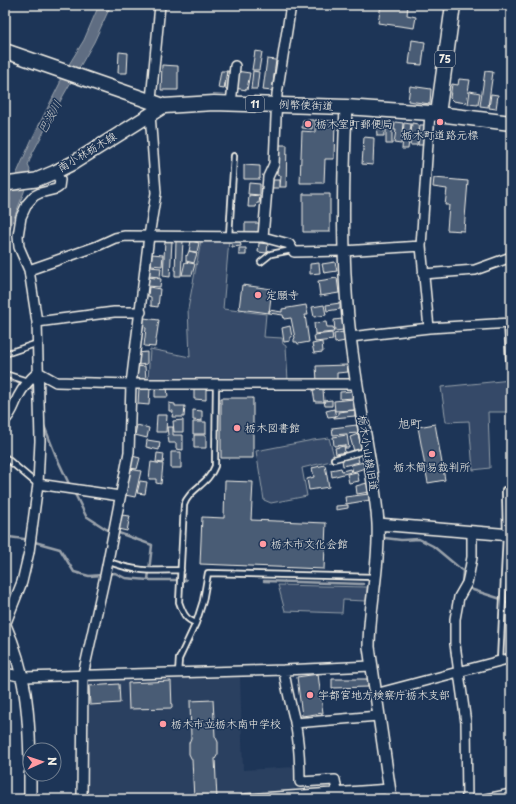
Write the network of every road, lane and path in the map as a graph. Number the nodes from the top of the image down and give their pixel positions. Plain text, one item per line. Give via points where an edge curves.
1 (160, 5) edge
2 (291, 5) edge
3 (453, 5) edge
4 (5, 51) edge
5 (235, 66) dead end
6 (231, 104) junction
7 (276, 104) junction
8 (151, 107) junction
9 (346, 107) junction
10 (434, 113) junction
11 (511, 124) edge
12 (234, 156) dead end
13 (55, 172) junction
14 (9, 184) edge
15 (149, 236) junction
16 (229, 236) junction
17 (263, 236) junction
18 (421, 246) junction
19 (292, 250) junction
20 (343, 251) junction
21 (511, 257) edge
22 (261, 262) dead end
23 (29, 270) junction
24 (423, 274) junction
25 (140, 312) junction
26 (37, 322) junction
27 (509, 323) edge
28 (429, 328) junction
29 (350, 337) junction
30 (38, 343) junction
31 (5, 354) edge
32 (38, 372) junction
33 (5, 374) edge
34 (510, 378) dead end
35 (27, 381) junction
36 (131, 384) junction
37 (216, 384) junction
38 (357, 384) junction
39 (5, 420) edge
40 (368, 450) junction
41 (5, 457) edge
42 (334, 459) dead end
43 (38, 484) junction
44 (511, 490) edge
45 (120, 496) junction
46 (378, 524) junction
47 (472, 532) junction
48 (508, 535) edge
49 (106, 568) junction
50 (181, 572) junction
51 (375, 577) junction
52 (196, 623) junction
53 (5, 625) edge
54 (511, 658) edge
55 (500, 660) junction
56 (371, 666) junction
57 (284, 670) junction
58 (460, 670) junction
59 (5, 673) edge
60 (178, 673) junction
61 (83, 675) junction
62 (23, 677) junction
63 (375, 694) junction
64 (378, 716) junction
65 (295, 723) junction
66 (29, 742) edge
67 (30, 782) edge
68 (337, 792) junction
69 (391, 794) edge
70 (511, 794) edge
71 (30, 799) edge
72 (82, 799) edge
73 (245, 799) edge
74 (467, 799) edge
75 (486, 799) edge

1 - 8 street
2 - 7 street
3 - 10 main road, 75
4 - 8 main road, 例幣使街道 / 11 via 81,76
5 - 6 street
6 - 7 main road, 例幣使街道 / 11
6 - 8 main road, 例幣使街道 / 11
7 - 9 main road, 例幣使街道 / 11
7 - 17 street via 274,164 268,177
8 - 13 main road, 南小林栃木線 via 73,163
8 - 15 street via 156,193
9 - 10 main road, 例幣使街道 / 11
9 - 20 street, 栃木小山線旧道
10 - 11 main road, 例幣使街道 / 11
10 - 18 street
12 - 16 lane
13 - 14 main road, 南小林栃木線 via 36,180
13 - 23 street via 60,180 59,187 34,196 21,217 19,247
15 - 16 street
15 - 23 street via 115,238
15 - 25 street
16 - 17 street
17 - 19 street via 289,244
18 - 20 street
18 - 24 street
19 - 20 street
19 - 22 lane via 271,254
20 - 29 street, 栃木小山線旧道
21 - 24 street via 475,270
23 - 26 street
24 - 28 street
25 - 26 street via 114,312
25 - 36 street
26 - 30 street
27 - 28 street
27 - 34 lane
28 - 29 street
29 - 38 street, 栃木小山線旧道
30 - 31 lane
30 - 32 street
32 - 35 street
32 - 36 street via 56,382
32 - 43 street
33 - 35 lane
35 - 39 street via 12,413
36 - 37 street
36 - 45 street via 129,452
37 - 38 street
37 - 50 lane via 215,466 206,482 190,494 184,505
38 - 40 street, 栃木小山線旧道
40 - 42 lane
40 - 46 street, 栃木小山線旧道
41 - 43 lane
43 - 45 street
43 - 53 street via 29,552 22,582
44 - 48 lane via 505,490
45 - 49 street
46 - 47 street
46 - 51 street, 栃木小山線旧道
47 - 48 street
47 - 58 street via 469,574 459,597 455,619 455,644
48 - 55 lane
49 - 50 lane via 118,565 144,571
49 - 61 street
50 - 52 lane via 180,602 183,613
51 - 52 lane via 208,573
51 - 56 street, 栃木小山線旧道 via 369,624
52 - 60 lane via 179,659
53 - 62 street
54 - 55 street
55 - 58 street
56 - 57 street
56 - 63 street, 栃木小山線旧道
57 - 60 street
57 - 65 street
58 - 63 street
58 - 74 street via 466,723
59 - 62 street
60 - 61 street
61 - 62 street
61 - 72 street
62 - 66 street via 28,705
63 - 64 street, 栃木小山線旧道
64 - 65 street
64 - 69 street, 栃木小山線旧道
65 - 68 street via 300,782 335,780
67 - 71 street
68 - 69 street
68 - 73 street
70 - 75 street

